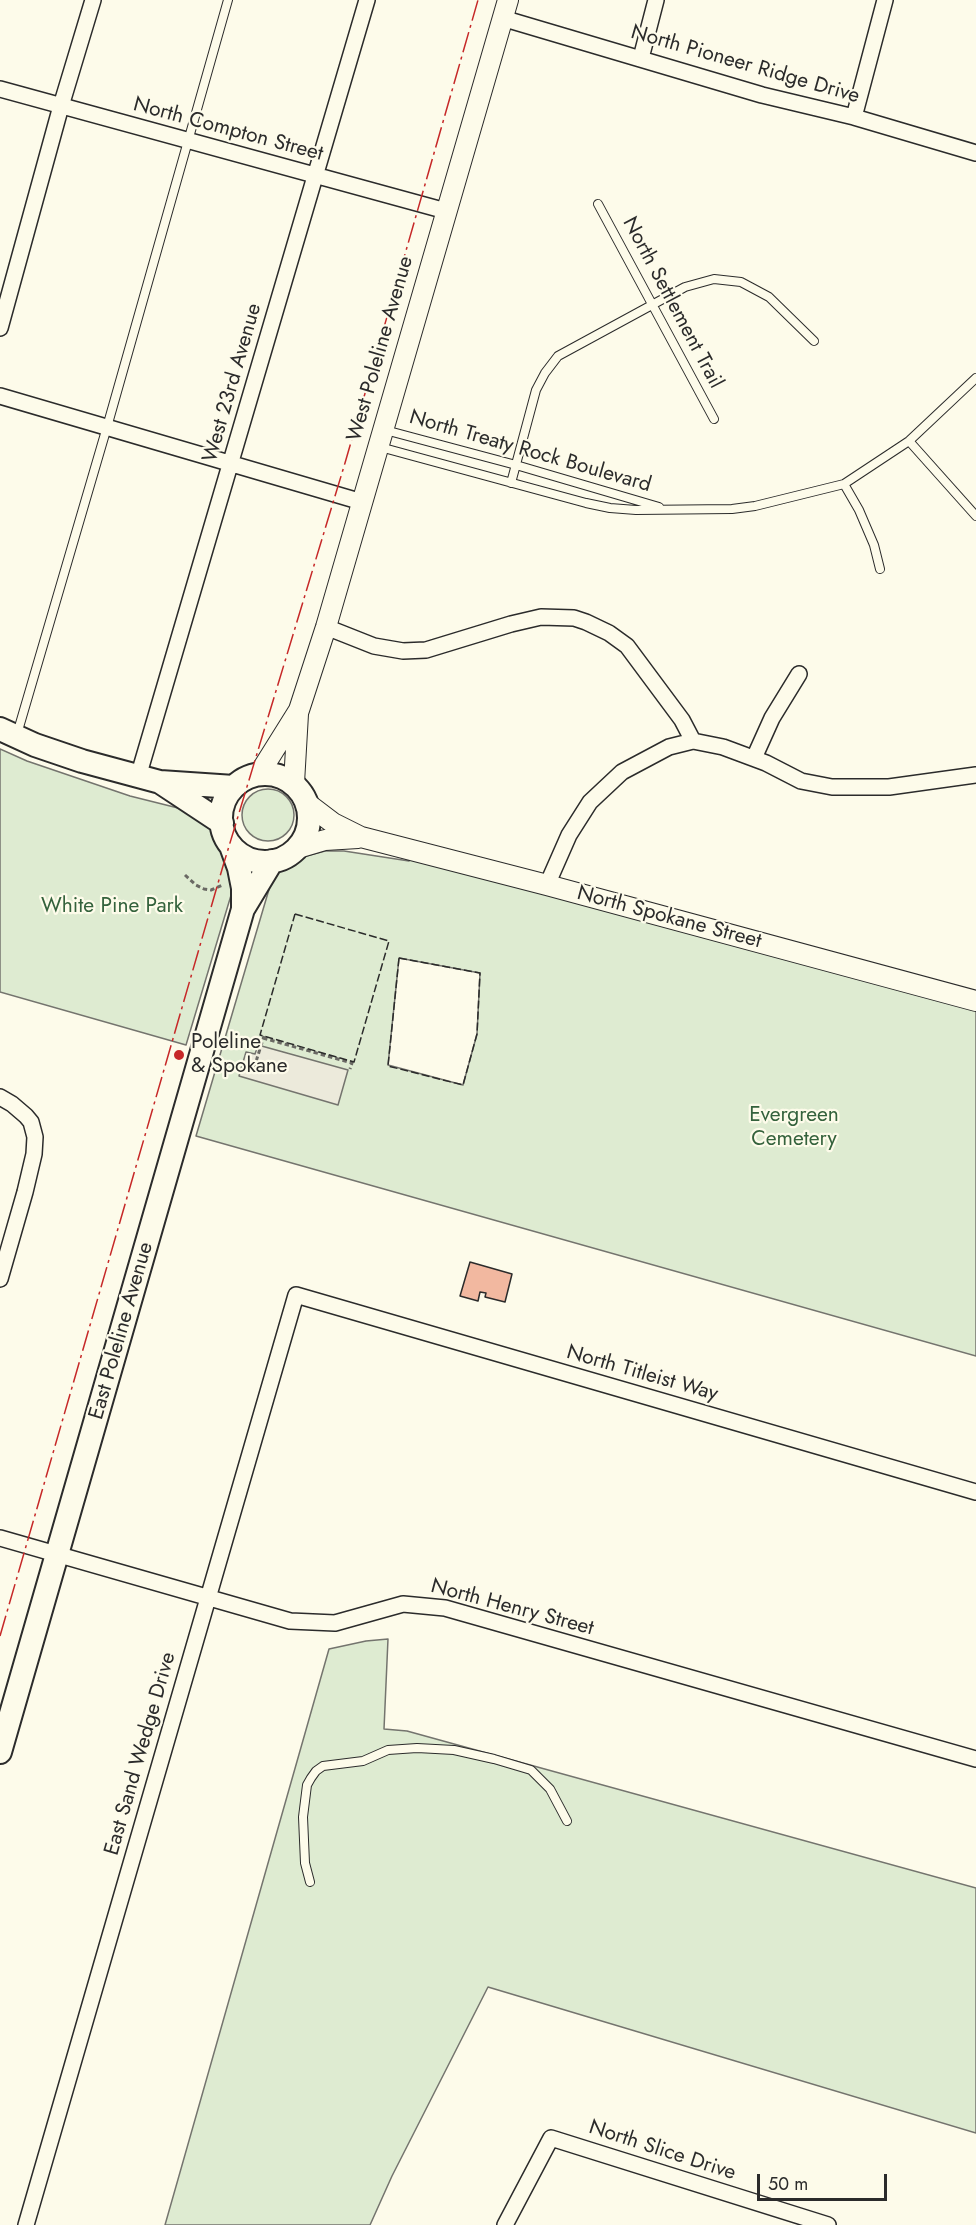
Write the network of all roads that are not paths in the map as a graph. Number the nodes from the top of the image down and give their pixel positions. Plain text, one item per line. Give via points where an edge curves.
1 (93, 0) edge
2 (228, 0) edge
3 (367, 0) edge
4 (656, 0) edge
5 (885, 0) edge
6 (505, 9) edge
7 (640, 58) junction
8 (0, 89) edge
9 (61, 106) junction
10 (854, 117) junction
11 (187, 142) junction
12 (976, 153) edge
13 (316, 175) junction
14 (598, 204) dead end
15 (446, 211) junction
16 (652, 305) junction
17 (0, 328) edge
18 (814, 341) dead end
19 (976, 378) edge
20 (0, 396) edge
21 (714, 419) dead end
22 (107, 427) junction
23 (381, 438) junction
24 (909, 441) junction
25 (232, 464) junction
26 (516, 465) junction
27 (511, 483) junction
28 (844, 484) junction
29 (363, 502) junction
30 (667, 509) junction
31 (976, 516) edge
32 (880, 569) dead end
33 (326, 627) junction
34 (799, 674) dead end
35 (299, 710) junction
36 (8, 733) edge
37 (693, 741) junction
38 (754, 758) junction
39 (259, 774) junction
40 (976, 775) edge
41 (138, 777) junction
42 (160, 783) junction
43 (294, 783) junction
44 (234, 787) junction
45 (308, 804) junction
46 (222, 823) junction
47 (361, 837) junction
48 (231, 846) junction
49 (298, 848) junction
50 (272, 861) junction
51 (546, 885) junction
52 (243, 909) junction
53 (976, 1001) edge
54 (0, 1097) edge
55 (0, 1279) edge
56 (296, 1295) joint
57 (976, 1492) edge
58 (0, 1538) edge
59 (57, 1554) junction
60 (208, 1599) junction
61 (0, 1752) edge
62 (976, 1759) edge
63 (567, 1821) dead end
64 (310, 1882) dead end
65 (26, 2225) edge
66 (506, 2225) edge
67 (828, 2225) edge

1 - 9 street
2 - 11 lane
3 - 13 street, West 23rd Avenue
4 - 7 street
5 - 10 street
6 - 7 street, North Pioneer Ridge Drive
6 - 15 street, West Poleline Avenue
7 - 10 street, North Pioneer Ridge Drive via 762,95
8 - 9 street, North Compton Street
9 - 11 street, North Compton Street
9 - 17 street
10 - 12 street, North Pioneer Ridge Drive
11 - 13 street, North Compton Street
11 - 22 lane
13 - 15 street, North Compton Street
13 - 25 street, West 23rd Avenue
14 - 16 lane, North Settlement Trail
15 - 23 street, West Poleline Avenue
16 - 18 lane via 685,287 714,279 741,282 769,297
16 - 21 lane, North Settlement Trail
16 - 26 lane via 558,356 537,390
19 - 24 lane, North Treaty Rock Boulevard
20 - 22 street
22 - 25 street
22 - 36 lane
23 - 26 lane, North Treaty Rock Boulevard
23 - 27 lane, North Treaty Rock Boulevard
23 - 29 street, West Poleline Avenue
24 - 28 lane, North Treaty Rock Boulevard
24 - 31 lane
25 - 29 street
25 - 41 street, West 23rd Avenue
26 - 27 lane
26 - 30 lane, North Treaty Rock Boulevard
27 - 30 lane, North Treaty Rock Boulevard via 610,508
28 - 30 lane, North Treaty Rock Boulevard via 755,506
28 - 32 lane via 874,545
29 - 33 street, West Poleline Avenue
33 - 35 street, West Poleline Avenue
33 - 37 street via 374,646 403,651 438,648 541,617 586,622 627,646 658,684
34 - 38 street via 772,718
35 - 39 street, West Poleline Avenue
35 - 43 street, West Poleline Avenue
36 - 41 main road
37 - 38 street
37 - 51 street via 669,747 638,763 600,792 582,812
38 - 40 street via 801,781 832,787 889,788
39 - 43 main road via 272,774
39 - 44 main road
41 - 42 main road
42 - 44 main road
42 - 46 main road
43 - 45 main road
44 - 46 main road via 224,804
45 - 47 street, North Spokane Street via 333,824
45 - 49 main road via 309,827
46 - 48 main road
47 - 49 street, North Spokane Street via 325,840
47 - 51 street, North Spokane Street
48 - 50 main road via 243,856
48 - 52 main road, East Poleline Avenue via 243,888
49 - 50 main road
50 - 52 main road, East Poleline Avenue
51 - 53 street, North Spokane Street
52 - 59 main road, East Poleline Avenue
54 - 55 street via 31,1122 35,1137 34,1154
56 - 57 street, North Titleist Way
56 - 60 street, East Sand Wedge Drive
58 - 59 street, North Henry Street
59 - 60 street, North Henry Street
59 - 61 main road, East Poleline Avenue
60 - 62 street, North Henry Street via 309,1623 335,1623 403,1604 445,1608
60 - 65 street, East Sand Wedge Drive
63 - 64 lane via 550,1789 531,1770 454,1750 388,1750 363,1761 323,1766 311,1778 303,1817
66 - 67 street, North Slice Drive via 551,2138

